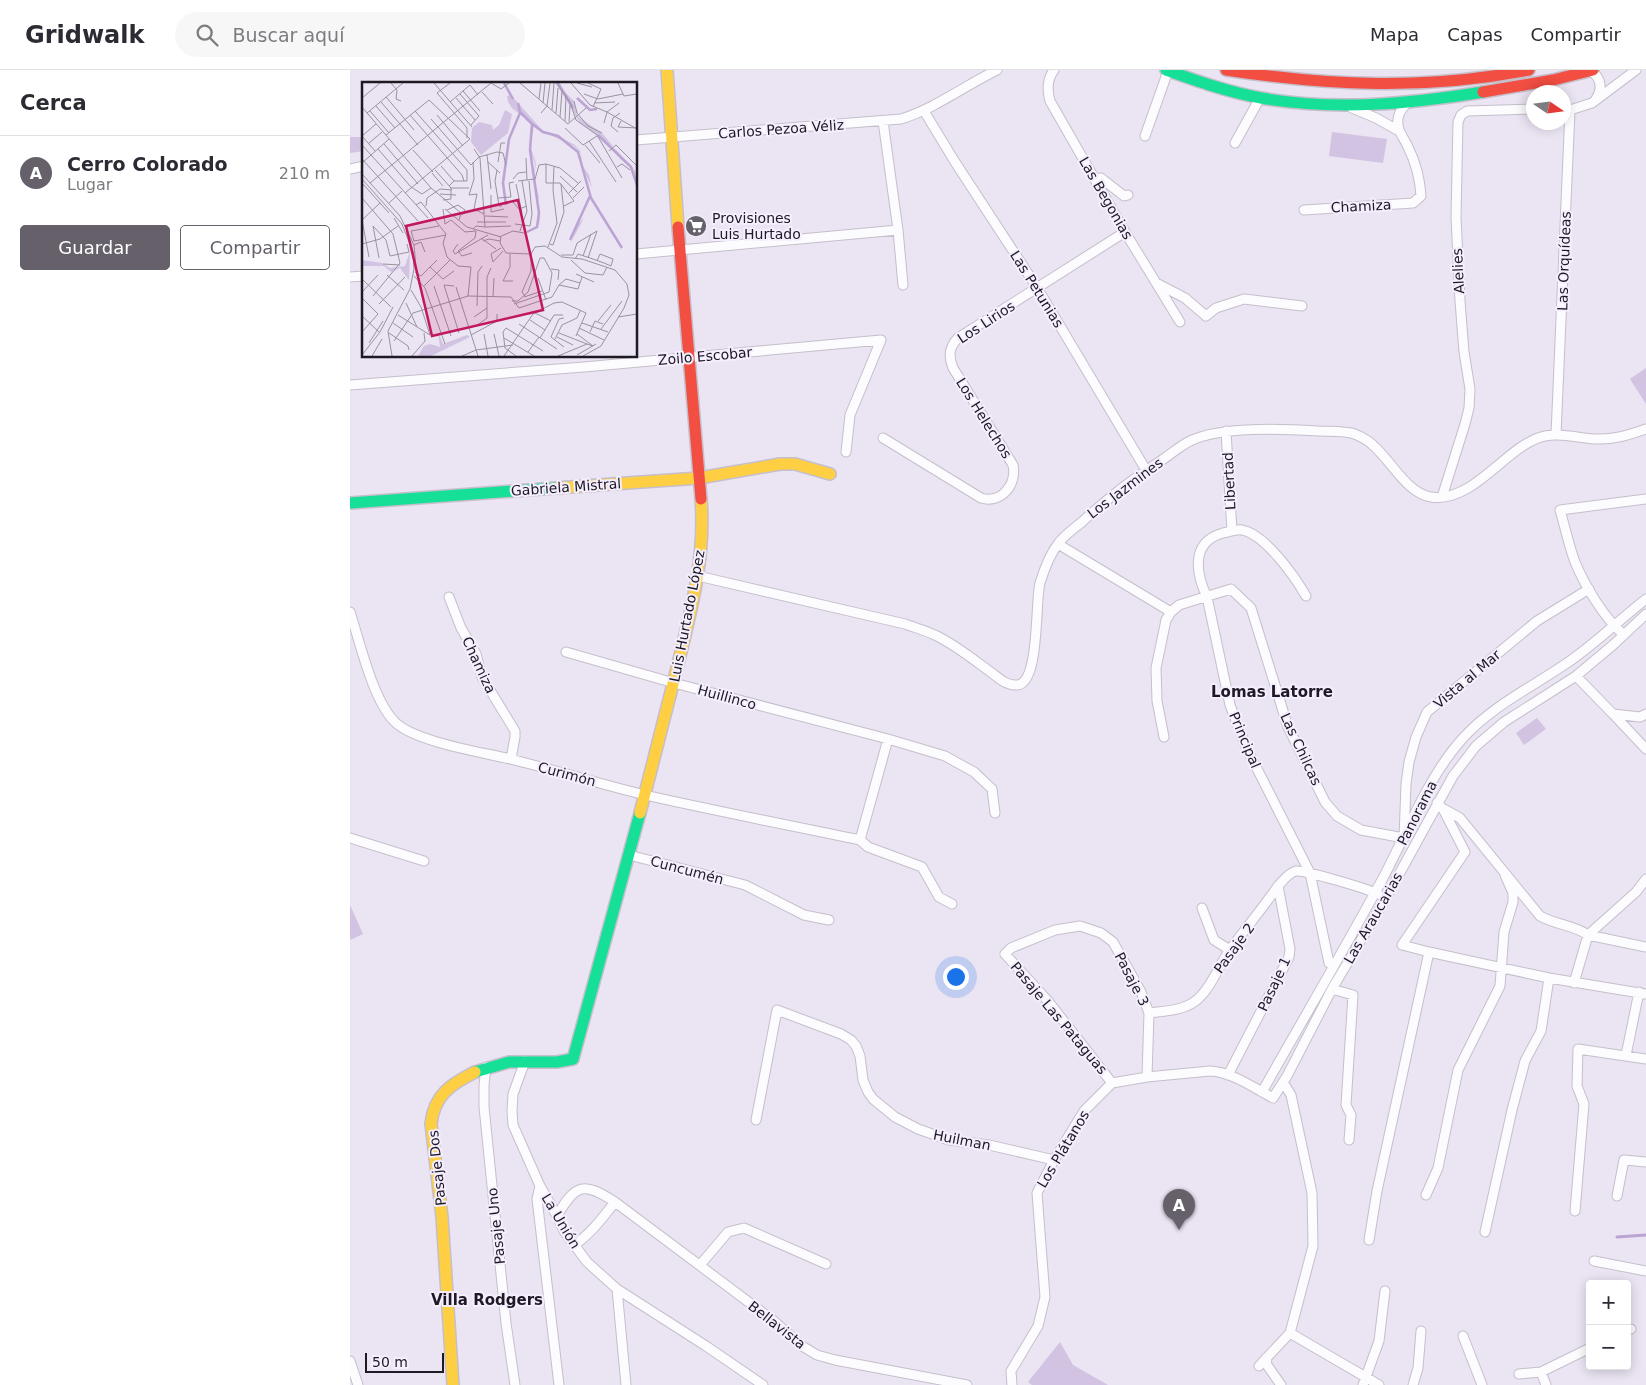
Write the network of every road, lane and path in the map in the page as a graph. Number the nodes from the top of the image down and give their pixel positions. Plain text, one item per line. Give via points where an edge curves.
1 (667, 70) edge
2 (997, 70) edge
3 (1054, 70) edge
4 (1167, 70) edge
5 (1226, 70) edge
6 (1529, 70) edge
7 (1592, 70) edge
8 (1636, 70) edge
9 (1260, 98) junction
10 (1592, 103) junction
11 (1406, 104) junction
12 (1351, 107) junction
13 (1526, 109) edge
14 (1571, 109) edge
15 (924, 111) junction
16 (883, 121) junction
17 (1566, 130) edge
18 (1399, 131) junction
19 (1145, 136) dead end
20 (672, 137) junction
21 (638, 140) edge
22 (1235, 143) dead end
23 (1095, 179) junction
24 (1128, 195) dead end
25 (1304, 210) dead end
26 (898, 230) junction
27 (1126, 232) junction
28 (680, 250) junction
29 (638, 254) edge
30 (1157, 283) junction
31 (902, 285) dead end
32 (1038, 289) junction
33 (1302, 306) dead end
34 (1180, 322) dead end
35 (950, 348) joint
36 (689, 358) junction
37 (350, 385) edge
38 (1646, 429) edge
39 (1226, 431) junction
40 (1556, 435) junction
41 (883, 438) dead end
42 (846, 452) dead end
43 (1146, 470) junction
44 (830, 474) dead end
45 (699, 478) junction
46 (1442, 497) junction
47 (1646, 499) edge
48 (350, 503) edge
49 (1232, 531) junction
50 (1058, 544) junction
51 (698, 576) junction
52 (1589, 589) junction
53 (1306, 596) dead end
54 (449, 597) dead end
55 (1206, 597) junction
56 (1646, 599) edge
57 (350, 612) edge
58 (1171, 612) junction
59 (1646, 614) edge
60 (1613, 626) junction
61 (1624, 635) junction
62 (566, 652) dead end
63 (1576, 676) junction
64 (674, 683) junction
65 (1613, 714) junction
66 (1646, 714) edge
67 (1164, 736) dead end
68 (888, 739) junction
69 (1646, 749) edge
70 (511, 759) junction
71 (644, 794) junction
72 (1440, 806) junction
73 (995, 813) dead end
74 (350, 838) edge
75 (1404, 838) junction
76 (860, 840) junction
77 (629, 855) junction
78 (424, 861) dead end
79 (1310, 873) junction
80 (1505, 875) junction
81 (1646, 879) edge
82 (1278, 886) junction
83 (1375, 892) junction
84 (1386, 898) junction
85 (952, 904) dead end
86 (1202, 908) dead end
87 (829, 920) dead end
88 (1588, 935) junction
89 (1113, 942) joint
90 (1646, 946) edge
91 (1230, 950) junction
92 (1429, 952) junction
93 (1334, 966) junction
94 (1501, 968) junction
95 (1549, 978) junction
96 (1574, 982) junction
97 (1332, 989) junction
98 (1643, 993) edge
99 (1149, 1013) junction
100 (1626, 1055) junction
101 (1646, 1059) edge
102 (574, 1060) joint
103 (525, 1061) junction
104 (486, 1067) junction
105 (1228, 1075) junction
106 (1147, 1077) junction
107 (1282, 1082) junction
108 (1112, 1083) junction
109 (1262, 1092) junction
110 (756, 1120) dead end
111 (1349, 1140) dead end
112 (1054, 1160) junction
113 (1646, 1162) edge
114 (540, 1186) junction
115 (1426, 1195) dead end
116 (1617, 1196) dead end
117 (615, 1202) junction
118 (1575, 1211) dead end
119 (557, 1216) junction
120 (1484, 1232) dead end
121 (1369, 1240) dead end
122 (574, 1245) junction
123 (1594, 1261) dead end
124 (826, 1264) dead end
125 (700, 1265) junction
126 (1646, 1272) edge
127 (617, 1289) junction
128 (1385, 1291) dead end
129 (1421, 1331) dead end
130 (1290, 1333) junction
131 (1463, 1336) dead end
132 (1586, 1350) edge
133 (1266, 1358) junction
134 (350, 1361) edge
135 (1259, 1366) dead end
136 (1541, 1372) junction
137 (1520, 1374) dead end
138 (1365, 1381) edge
139 (358, 1385) edge
140 (453, 1385) edge
141 (514, 1385) edge
142 (559, 1385) edge
143 (626, 1385) edge
144 (763, 1385) edge
145 (967, 1385) edge
146 (1012, 1385) edge
147 (1281, 1385) edge
148 (1379, 1385) edge
149 (1413, 1385) edge
150 (1482, 1385) edge
151 (1546, 1385) edge

1 - 20 main road, Luis Hurtado López
2 - 15 street, Carlos Pezoa Véliz
3 - 23 street, Las Begonias via 1048,83 1050,101
4 - 9 main road via 1214,87
4 - 19 street
5 - 6 main road via 1315,81 1383,84 1459,80
7 - 10 street via 1601,87 1599,96
7 - 11 main road via 1550,81
8 - 10 street, Las Orquídeas
9 - 12 main road
9 - 22 street
10 - 14 street, Las Orquídeas
11 - 12 main road
11 - 18 street via 1400,112
12 - 18 street
13 - 46 street, Alelies via 1467,111 1460,115 1458,122 1456,217 1464,352 1470,389 1467,416
15 - 16 street, Carlos Pezoa Véliz via 902,119
15 - 32 street, Las Petunias
16 - 20 street, Carlos Pezoa Véliz
16 - 26 street
17 - 40 street, Las Orquídeas
18 - 25 street, Chamiza via 1420,179 1421,196 1413,203
20 - 21 street, Carlos Pezoa Véliz
20 - 28 main road, Luis Hurtado López
23 - 24 street via 1101,178 1119,193
23 - 27 street, Las Begonias
26 - 28 street
26 - 31 street
27 - 30 street, Las Begonias
27 - 32 street, Los Lirios
28 - 29 street
28 - 36 main road, Luis Hurtado López
30 - 33 street via 1185,298 1206,316 1216,308 1244,299
30 - 34 street, Las Begonias
32 - 35 street, Los Lirios via 958,338
32 - 43 street, Las Petunias
35 - 41 street, Los Helechos via 953,368 1013,465 1014,478 1009,488 991,500 981,498
36 - 37 street, Zoilo Escobar
36 - 42 street, Zoilo Escobar via 881,340 850,415
36 - 45 main road, Luis Hurtado López
38 - 40 street, Los Jazmines via 1613,438
39 - 43 street, Los Jazmines via 1188,442
39 - 46 street, Los Jazmines via 1301,430 1354,434 1380,451 1420,494
39 - 49 street, Libertad
40 - 46 street, Los Jazmines via 1539,437 1466,489
43 - 50 street, Los Jazmines via 1100,505
44 - 45 main road, Gabriela Mistral via 795,464 780,464
45 - 48 main road, Gabriela Mistral
45 - 51 main road, Luis Hurtado López via 701,544
47 - 52 street via 1560,510 1575,562
49 - 53 street via 1242,530 1263,542 1295,578
49 - 55 street, Principal via 1219,534 1202,547 1198,570
50 - 51 street, Los Jazmines via 1040,584 1030,674 1022,685 1016,686 1004,683 935,635 905,624
50 - 58 street
51 - 64 main road, Luis Hurtado López
52 - 60 street
52 - 75 street, Vista al Mar via 1537,621 1428,712 1416,736 1409,762
54 - 70 street, Chamiza via 476,654 482,677 515,731
55 - 58 street via 1179,605
55 - 75 street, Las Chilcas via 1231,589 1251,608 1288,728 1325,802 1337,816 1361,830
55 - 79 street, Principal via 1230,705 1246,747
56 - 60 street, Panorama
57 - 70 street, Curimón via 374,684 388,714 396,723 441,743
58 - 67 street via 1166,620 1156,668
59 - 61 street, Las Araucarias
60 - 61 street
60 - 75 street, Panorama via 1567,664 1492,712 1464,736 1428,787
61 - 63 street, Las Araucarias
62 - 64 street, Huillinco
63 - 65 street
63 - 72 street, Las Araucarias via 1504,722 1476,746 1454,776
64 - 68 street, Huillinco
64 - 71 main road, Luis Hurtado López
65 - 66 street via 1640,717
65 - 69 street
68 - 73 street, Huillinco via 945,756 974,772 992,789
68 - 76 street
70 - 71 street, Curimón
71 - 76 street, Curimón
71 - 77 main road, Luis Hurtado López
72 - 80 street via 1460,818
72 - 84 street, Las Araucarias
72 - 92 street via 1465,852 1402,944
74 - 78 street
75 - 83 street, Panorama
76 - 85 street, Curimón via 868,847 922,867 940,897
77 - 87 street, Cuncumén via 745,885 804,915
77 - 102 main road, Luis Hurtado López
79 - 82 street, Pasaje 2 via 1295,871
79 - 83 street
79 - 93 street, Principal via 1329,963
80 - 88 street via 1540,916
80 - 94 street via 1513,893 1513,902 1504,932
81 - 88 street
82 - 91 street, Pasaje 2
82 - 105 street, Pasaje 1 via 1289,957
83 - 84 street
83 - 93 street, Panorama
84 - 97 street, Las Araucarias
86 - 91 street via 1214,940
88 - 90 street
88 - 96 street
89 - 99 street, Pasaje 3
89 - 108 street, Pasaje Las Pataguas via 1101,933 1080,926 1055,930 1011,948 1005,954 1048,1001
91 - 99 street, Pasaje 2 via 1195,1002 1185,1007
92 - 94 street
92 - 121 street via 1376,1191
93 - 109 street, Panorama
94 - 95 street
94 - 115 street via 1500,986 1458,1070 1438,1168
95 - 96 street
95 - 120 street via 1541,1031 1525,1061
96 - 98 street
97 - 107 street, Las Araucarias
97 - 111 street via 1353,995 1346,1105 1351,1116
98 - 100 street
99 - 106 street, Pasaje 3
100 - 101 street
100 - 118 street via 1578,1049 1577,1086 1584,1104
102 - 103 main road, Pasaje Dos
103 - 104 main road, Pasaje Dos
103 - 114 street, La Unión via 514,1094 512,1118
104 - 140 main road, Pasaje Dos via 445,1090 437,1099 432,1117 447,1271
104 - 141 street, Pasaje Uno via 484,1108
105 - 106 street via 1210,1071
105 - 109 street
106 - 108 street
107 - 109 street, Las Araucarias via 1273,1098
107 - 130 street via 1290,1095 1312,1193 1313,1246
108 - 112 street, Los Plátanos via 1084,1111
110 - 112 street, Huilman via 777,1010 851,1040 860,1056 863,1080 873,1099 918,1129 949,1140 989,1145
112 - 146 street, Los Plátanos via 1037,1193 1045,1297 1038,1326 1011,1371
113 - 116 street via 1624,1160
114 - 119 street, La Unión
114 - 142 street via 538,1199
117 - 119 street, Bellavista via 593,1189 584,1188 576,1190 566,1200
117 - 122 street via 591,1231
117 - 125 street, Bellavista
119 - 122 street, La Unión
122 - 127 street, La Unión via 587,1262
123 - 126 street
124 - 125 street via 744,1228 728,1232
125 - 145 street, Bellavista via 802,1346 817,1354
127 - 143 street
127 - 144 street, La Unión
128 - 138 street via 1379,1341
129 - 149 street
130 - 133 street
130 - 138 street
131 - 150 street
132 - 136 street
133 - 135 street
133 - 147 street via 1267,1365
134 - 139 street
136 - 137 street
136 - 151 street
138 - 148 street

